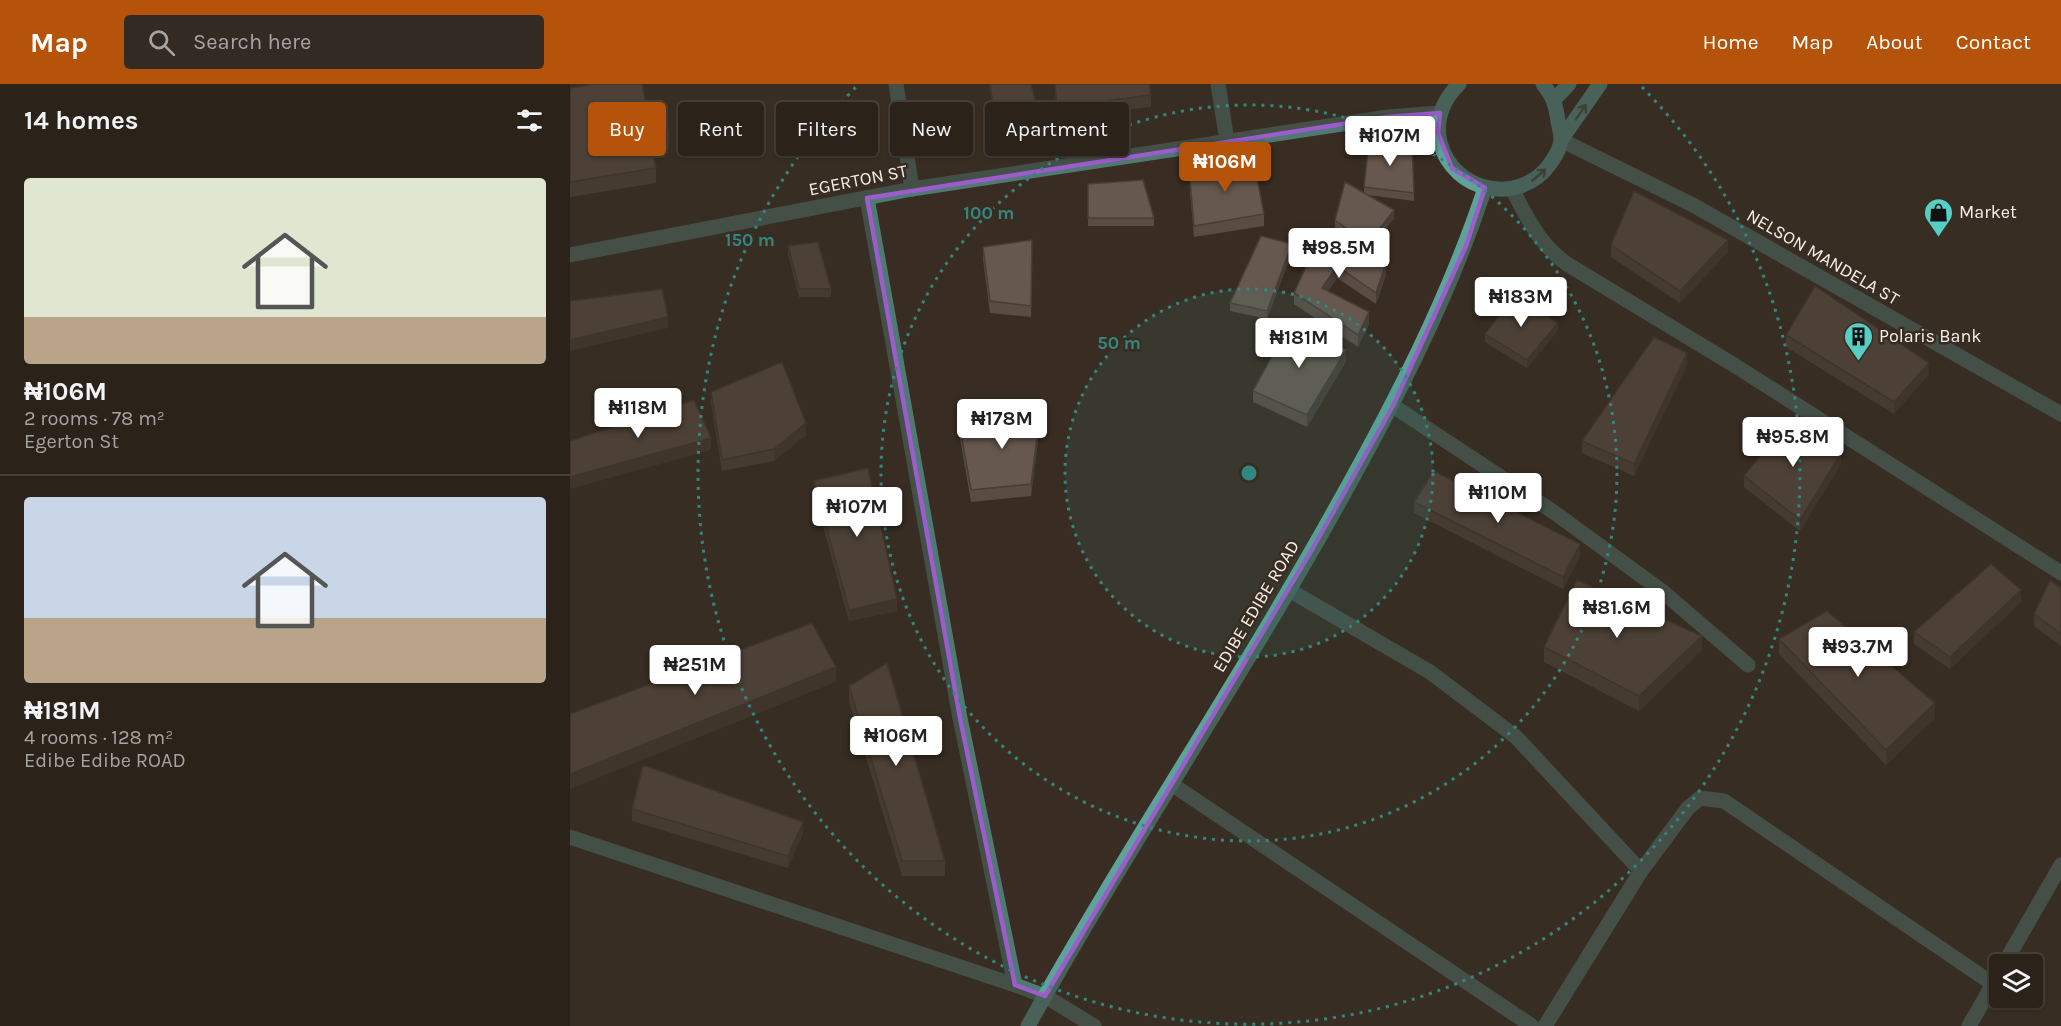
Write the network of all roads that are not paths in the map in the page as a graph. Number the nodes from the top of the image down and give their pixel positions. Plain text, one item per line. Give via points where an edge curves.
1 (896, 84) edge
2 (1218, 84) edge
3 (1459, 84) edge
4 (1543, 84) edge
5 (1569, 84) edge
6 (1600, 84) edge
7 (1555, 99) junction
8 (1440, 113) junction
9 (1561, 140) junction
10 (1227, 141) junction
11 (1485, 188) junction
12 (912, 189) junction
13 (1512, 189) junction
14 (867, 198) junction
15 (570, 255) edge
16 (1393, 406) junction
17 (2061, 414) edge
18 (2061, 573) edge
19 (1288, 590) junction
20 (1748, 665) dead end
21 (1173, 785) junction
22 (570, 837) edge
23 (2061, 865) edge
24 (1641, 871) junction
25 (2056, 888) edge
26 (2011, 954) edge
27 (1989, 973) edge
28 (1015, 985) junction
29 (1989, 990) edge
30 (1045, 996) junction
31 (1028, 1026) edge
32 (1095, 1026) edge
33 (1532, 1026) edge
34 (1545, 1026) edge
35 (1969, 1026) edge

1 - 12 street
2 - 10 street
3 - 8 main road
4 - 7 main road
5 - 7 main road
9 -> 6 main road
7 - 9 main road
8 - 10 street, EGERTON ST
8 - 11 main road via 1438,132 1448,160 1467,180
13 -> 9 main road via 1545,172
9 - 17 street, NELSON MANDELA ST via 1693,205
10 - 12 street, EGERTON ST
11 - 13 main road
11 - 16 main road, EDIBE EDIBE ROAD via 1466,246
12 - 14 street, EGERTON ST
13 - 18 street via 1536,235 1550,252 1575,270 1734,365
14 - 15 street, EGERTON ST
14 - 28 street via 960,718
16 - 19 main road, EDIBE EDIBE ROAD
16 - 20 street via 1555,513 1653,584
19 - 21 main road, EDIBE EDIBE ROAD
19 - 24 street via 1430,672 1516,737
21 - 30 main road, EDIBE EDIBE ROAD
21 - 33 street
22 - 28 street
23 - 25 street
24 - 27 street via 1688,808 1700,798 1724,801
24 - 34 street
25 - 26 street
28 - 30 street
29 - 35 street
30 - 31 main road, EDIBE EDIBE ROAD
30 - 32 street

